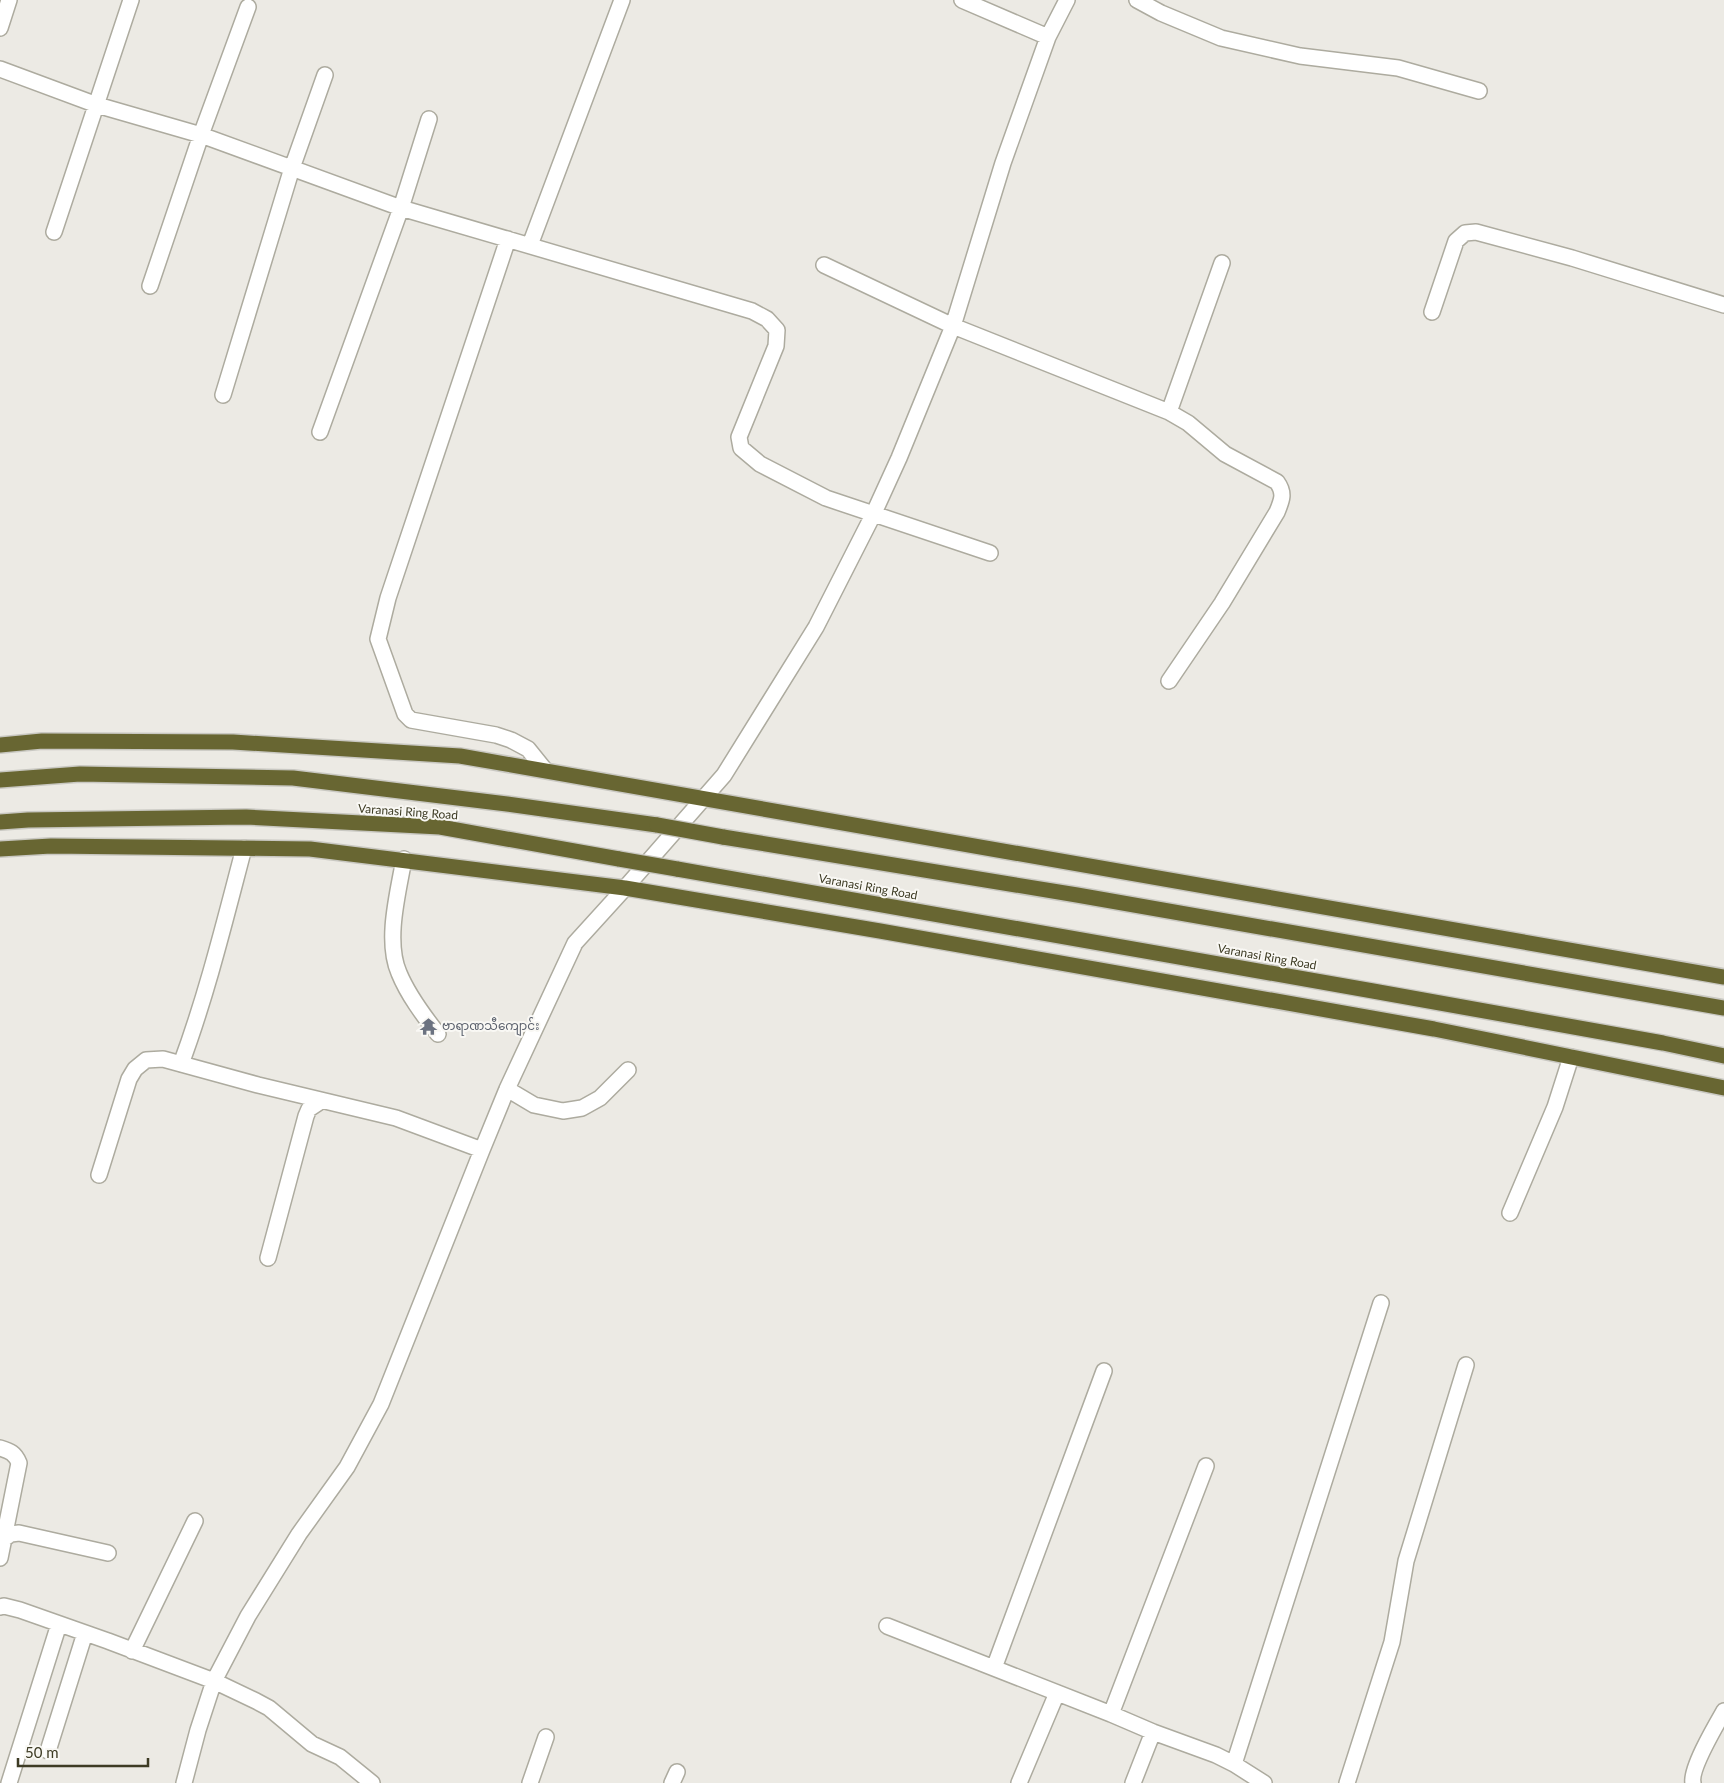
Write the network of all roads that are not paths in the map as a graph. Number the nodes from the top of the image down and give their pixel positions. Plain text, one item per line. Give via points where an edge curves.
1 (10, 0) edge
2 (131, 0) edge
3 (622, 0) edge
4 (962, 0) edge
5 (1067, 0) edge
6 (1137, 0) edge
7 (248, 7) dead end
8 (0, 28) edge
9 (1048, 37) junction
10 (0, 69) edge
11 (325, 74) dead end
12 (1479, 91) dead end
13 (97, 106) junction
14 (429, 119) dead end
15 (201, 135) junction
16 (292, 168) junction
17 (401, 208) junction
18 (54, 232) dead end
19 (508, 239) junction
20 (530, 245) junction
21 (1222, 263) dead end
22 (824, 265) dead end
23 (150, 286) dead end
24 (1724, 305) edge
25 (1432, 312) dead end
26 (953, 326) junction
27 (224, 396) dead end
28 (1169, 412) junction
29 (320, 432) dead end
30 (873, 515) junction
31 (990, 553) dead end
32 (1169, 681) dead end
33 (0, 744) edge
34 (545, 770) junction
35 (0, 780) edge
36 (704, 798) junction
37 (0, 822) edge
38 (244, 848) junction
39 (0, 849) edge
40 (404, 859) junction
41 (625, 888) junction
42 (1724, 976) edge
43 (1724, 1008) edge
44 (438, 1034) dead end
45 (1724, 1056) edge
46 (1571, 1057) junction
47 (181, 1064) junction
48 (628, 1070) dead end
49 (1724, 1088) edge
50 (508, 1089) junction
51 (321, 1100) junction
52 (482, 1150) junction
53 (99, 1175) dead end
54 (1510, 1212) dead end
55 (268, 1258) dead end
56 (1381, 1303) dead end
57 (1466, 1365) dead end
58 (1104, 1371) dead end
59 (0, 1448) edge
60 (1206, 1466) dead end
61 (195, 1521) dead end
62 (2, 1540) junction
63 (108, 1553) dead end
64 (0, 1558) edge
65 (0, 1607) edge
66 (59, 1624) junction
67 (887, 1626) dead end
68 (85, 1633) junction
69 (132, 1650) junction
70 (994, 1668) junction
71 (214, 1682) junction
72 (1057, 1693) junction
73 (1724, 1711) edge
74 (1111, 1714) junction
75 (1153, 1732) junction
76 (546, 1737) dead end
77 (48, 1751) dead end
78 (1234, 1764) junction
79 (9, 1783) edge
80 (184, 1783) edge
81 (372, 1783) edge
82 (530, 1783) edge
83 (1020, 1783) edge
84 (1133, 1783) edge
85 (1264, 1783) edge
86 (1347, 1783) edge
87 (1693, 1783) edge

1 - 8 street
2 - 13 street
3 - 20 street
4 - 9 street
5 - 9 street
6 - 12 street via 1220,38 1300,56 1398,68
7 - 15 street
9 - 26 street via 1003,163
10 - 13 street
11 - 16 street
13 - 15 street
13 - 18 street
14 - 17 street
15 - 16 street
15 - 23 street
16 - 17 street
16 - 27 street
17 - 19 street
17 - 29 street
19 - 20 street
19 - 34 street via 388,598 378,639 405,714 411,720 512,740 528,749
20 - 30 street via 744,308 767,319 777,330 776,346 739,437 741,448 760,464 826,498
21 - 28 street
22 - 26 street
24 - 25 street via 1476,232 1465,233 1456,241
26 - 28 street
26 - 30 street
28 - 32 street via 1188,423 1225,454 1277,482 1283,498 1222,603
30 - 31 street
30 - 36 street via 816,627 724,775
33 - 34 highway via 42,741 233,742 460,756
34 - 36 highway
35 - 43 highway, Varanasi Ring Road, bridge via 80,774 293,778 507,804 657,825 1077,895
36 - 41 street
36 - 42 highway
37 - 45 highway, Varanasi Ring Road, bridge via 246,817 440,827 1364,989
38 - 39 highway via 51,846
38 - 40 highway via 310,849
38 - 47 street via 209,978
40 - 41 highway
40 - 44 street via 394,924 394,956 407,988
41 - 46 highway via 1434,1029
41 - 50 street via 575,943
46 - 49 highway
46 - 54 street via 1555,1107
47 - 51 street
47 - 53 street via 163,1059 146,1060 135,1069
48 - 50 street via 600,1098 582,1108 563,1111 534,1105
50 - 52 street
51 - 52 street via 396,1118
51 - 55 street via 309,1109 306,1116
52 - 71 street via 380,1404 347,1466 299,1534 248,1616
56 - 78 street
57 - 86 street via 1406,1561 1392,1642
58 - 70 street
59 - 62 street via 10,1450 19,1463
60 - 74 street
61 - 69 street
62 - 63 street via 19,1533
62 - 64 street
65 - 66 street via 20,1610
66 - 68 street
66 - 79 street
67 - 70 street
68 - 69 street
68 - 77 street
69 - 71 street
70 - 72 street
71 - 80 street
71 - 81 street via 269,1708 312,1744 340,1757
72 - 74 street
72 - 83 street
73 - 87 street via 1697,1764
74 - 75 street
75 - 78 street
75 - 84 street
76 - 82 street
78 - 85 street

